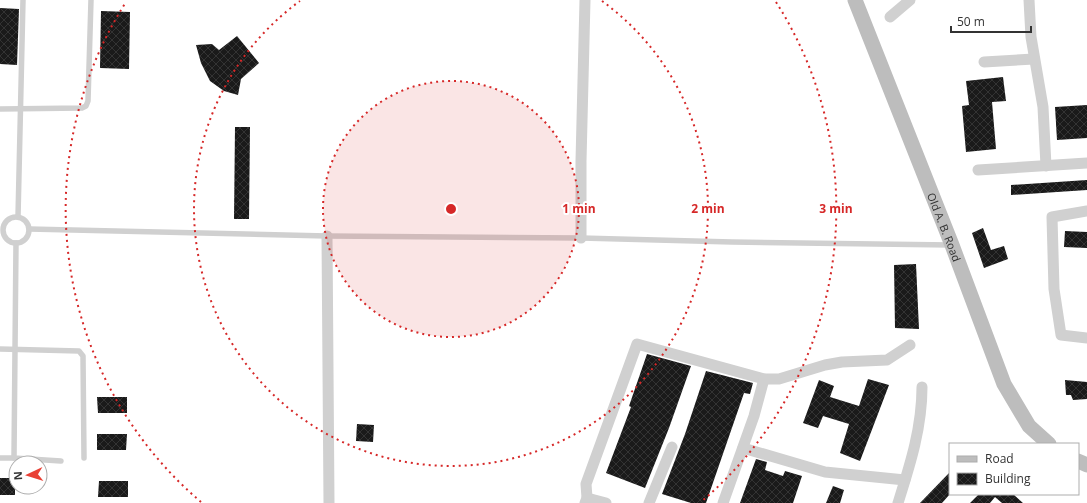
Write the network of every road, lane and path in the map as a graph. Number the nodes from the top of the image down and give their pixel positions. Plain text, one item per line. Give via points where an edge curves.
1 (23, 0) edge
2 (91, 0) edge
3 (584, 0) edge
4 (855, 0) edge
5 (910, 0) edge
6 (1029, 0) edge
7 (890, 17) dead end
8 (1034, 59) junction
9 (984, 62) dead end
10 (0, 109) edge
11 (20, 110) junction
12 (1087, 163) edge
13 (1046, 166) junction
14 (978, 170) dead end
15 (1087, 211) edge
16 (18, 217) junction
17 (3, 222) edge
18 (29, 229) junction
19 (327, 236) junction
20 (2, 237) edge
21 (581, 238) junction
22 (16, 243) junction
23 (952, 245) junction
24 (1087, 338) edge
25 (910, 345) dead end
26 (0, 349) edge
27 (15, 349) junction
28 (764, 379) junction
29 (922, 387) dead end
30 (1048, 443) edge
31 (672, 447) dead end
32 (743, 448) junction
33 (14, 455) edge
34 (84, 458) dead end
35 (48, 459) edge
36 (61, 460) dead end
37 (906, 480) junction
38 (586, 500) edge
39 (329, 503) edge
40 (606, 503) edge
41 (649, 503) edge
42 (723, 503) edge
43 (898, 503) edge

1 - 11 lane
2 - 11 lane via 86,106
3 - 21 street
4 - 23 street, Old A. B. Road
5 - 7 street
6 - 8 street
8 - 9 street
8 - 13 street via 1043,107
10 - 11 lane
11 - 16 lane
12 - 13 street
13 - 14 street
15 - 24 street via 1052,217 1054,289 1061,335
16 - 17 lane
16 - 18 lane via 26,221
17 - 20 lane
18 - 19 lane
18 - 22 lane via 29,234 24,240
19 - 21 lane
19 - 39 street
20 - 22 lane
21 - 23 lane
22 - 27 lane
23 - 30 street, Old A. B. Road via 1004,384 1029,426
25 - 28 street via 888,360 842,362 779,379
26 - 27 lane
27 - 33 lane
27 - 34 lane via 79,351 83,356
28 - 32 street
28 - 38 street via 637,344 586,484
29 - 37 street via 922,408
31 - 41 street
32 - 37 street via 825,472
32 - 42 street
35 - 36 lane
37 - 43 street
38 - 40 street

